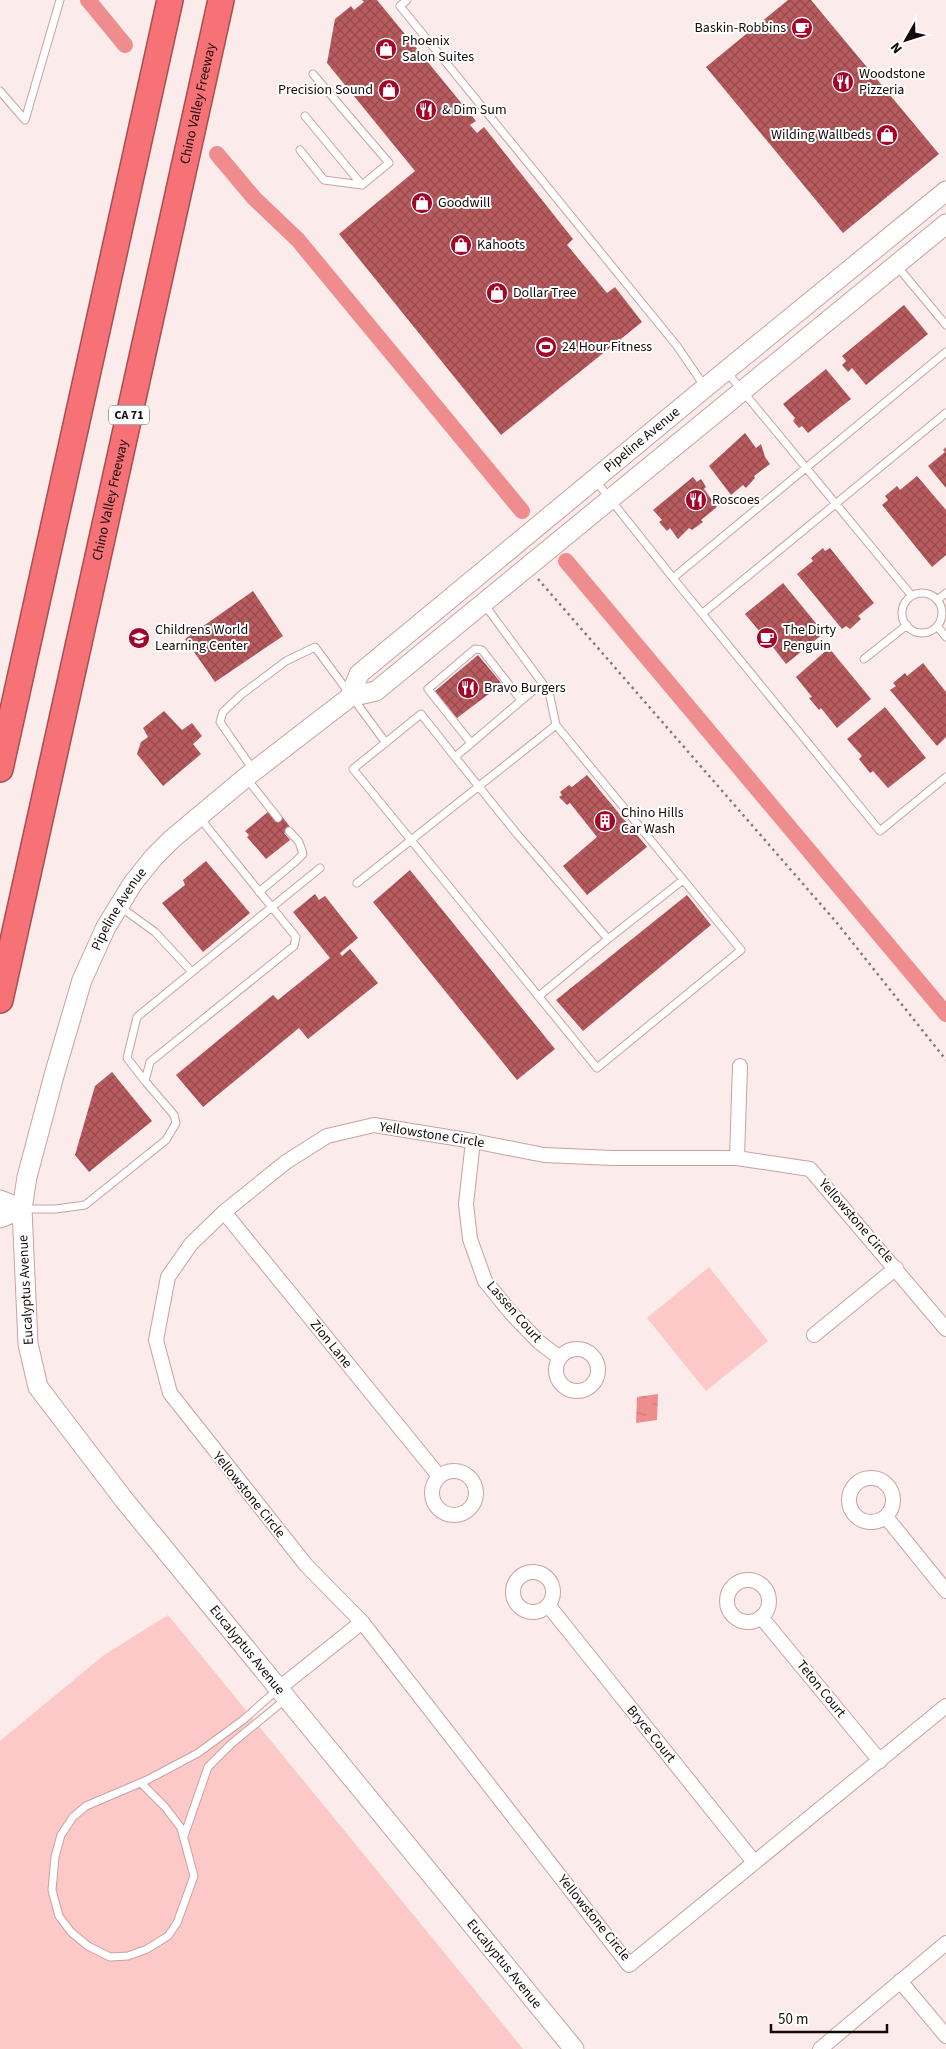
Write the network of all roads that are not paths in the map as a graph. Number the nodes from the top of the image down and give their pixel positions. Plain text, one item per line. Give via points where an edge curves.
1 (60, 0) edge
2 (170, 0) edge
3 (221, 0) edge
4 (407, 0) edge
5 (313, 74) dead end
6 (0, 91) edge
7 (304, 116) dead end
8 (300, 150) dead end
9 (362, 184) junction
10 (946, 191) edge
11 (946, 224) edge
12 (896, 264) junction
13 (946, 325) edge
14 (946, 352) edge
15 (726, 370) junction
16 (706, 387) junction
17 (742, 391) junction
18 (946, 413) edge
19 (806, 466) junction
20 (595, 480) junction
21 (610, 499) junction
22 (837, 504) junction
23 (673, 578) junction
24 (946, 593) edge
25 (912, 596) junction
26 (937, 600) junction
27 (484, 604) junction
28 (703, 613) junction
29 (907, 625) junction
30 (937, 626) junction
31 (946, 638) edge
32 (864, 659) dead end
33 (542, 683) junction
34 (350, 697) junction
35 (521, 700) junction
36 (556, 724) junction
37 (386, 743) junction
38 (472, 743) junction
39 (455, 757) junction
40 (0, 769) edge
41 (250, 774) junction
42 (946, 777) edge
43 (478, 786) junction
44 (198, 816) junction
45 (278, 818) dead end
46 (289, 831) dead end
47 (410, 839) junction
48 (320, 868) dead end
49 (683, 880) junction
50 (357, 883) dead end
51 (259, 892) junction
52 (119, 906) junction
53 (272, 907) junction
54 (608, 939) junction
55 (192, 972) junction
56 (538, 996) junction
57 (0, 1000) edge
58 (740, 1066) dead end
59 (145, 1081) junction
60 (473, 1141) junction
61 (737, 1158) junction
62 (0, 1200) edge
63 (22, 1209) junction
64 (224, 1212) junction
65 (0, 1218) edge
66 (896, 1268) junction
67 (946, 1329) edge
68 (814, 1335) dead end
69 (560, 1358) dead end
70 (439, 1476) dead end
71 (886, 1518) dead end
72 (946, 1591) edge
73 (548, 1606) dead end
74 (761, 1617) dead end
75 (362, 1622) junction
76 (283, 1694) junction
77 (946, 1706) edge
78 (880, 1762) junction
79 (141, 1783) junction
80 (184, 1836) junction
81 (754, 1862) junction
82 (946, 1944) edge
83 (900, 1981) junction
84 (946, 2036) edge
85 (574, 2049) edge
86 (820, 2049) edge

1 - 6 lane via 25,120
2 - 40 highway
3 - 57 highway, Chino Valley Freeway / CA 71
4 - 16 lane via 400,6 677,346
5 - 9 lane via 389,163
7 - 9 lane
8 - 9 lane via 324,180
10 - 15 main road, Pipeline Avenue
11 - 12 main road, Pipeline Avenue
12 - 13 lane
12 - 17 main road, Pipeline Avenue
14 - 19 lane
15 - 16 main road, Pipeline Avenue
15 - 17 lane
16 - 20 main road, Pipeline Avenue
17 - 19 lane
17 - 21 main road, Pipeline Avenue
18 - 22 lane
19 - 22 lane
19 - 23 lane
20 - 21 lane
20 - 34 main road, Pipeline Avenue via 360,674
21 - 23 lane
21 - 27 main road, Pipeline Avenue
22 - 25 lane
22 - 28 lane
23 - 28 lane
24 - 26 lane
25 - 26 lane via 928,594
25 - 29 lane via 903,609
26 - 30 lane via 942,611
27 - 33 lane
27 - 34 main road, Pipeline Avenue via 376,690
28 - 42 lane via 880,831
29 - 30 lane via 912,630 925,632
29 - 32 lane
30 - 31 lane
33 - 35 lane
33 - 36 lane via 549,692
34 - 37 lane
34 - 41 main road, Pipeline Avenue
34 - 41 lane via 315,647 286,661 242,694 223,712 220,722
35 - 38 lane
35 - 38 lane via 482,650 475,649 428,689
36 - 43 lane
36 - 49 lane
37 - 39 lane via 421,714
37 - 47 lane via 353,769
38 - 39 lane
39 - 43 lane
41 - 44 main road, Pipeline Avenue
41 - 45 lane
43 - 47 lane
43 - 54 lane
44 - 51 lane
44 - 52 main road, Pipeline Avenue via 154,857
46 - 51 lane via 299,842 303,854
47 - 50 lane
47 - 56 lane
48 - 53 lane
49 - 54 lane
49 - 56 lane via 741,950 597,1068
51 - 53 lane
52 - 55 lane via 155,932
52 - 63 main road, Pipeline Avenue via 82,980 27,1177
53 - 55 lane
53 - 59 lane via 296,937 294,946 150,1062
54 - 56 lane
55 - 59 lane via 137,1017 127,1058
58 - 61 street
59 - 63 lane via 174,1115 176,1123 166,1140 85,1205
60 - 61 street, Yellowstone Circle via 544,1155
60 - 64 street, Yellowstone Circle via 374,1125 327,1136 286,1162
60 - 69 street, Lassen Court via 466,1204 470,1239 485,1281 532,1335
61 - 66 street, Yellowstone Circle via 810,1169
62 - 63 main road
63 - 65 main road
63 - 76 main road, Eucalyptus Avenue via 28,1344 38,1387 125,1501
64 - 70 street, Zion Lane
64 - 75 street, Yellowstone Circle via 190,1244 168,1277 156,1340 170,1393 306,1565
66 - 67 street, Yellowstone Circle
66 - 68 street
71 - 72 street
73 - 81 street, Bryce Court
74 - 78 street, Teton Court
75 - 76 street
75 - 81 street, Yellowstone Circle via 629,1966
76 - 79 lane via 214,1743
76 - 80 lane via 208,1767
76 - 85 main road, Eucalyptus Avenue
77 - 78 street, Yellowstone Circle
78 - 81 street, Yellowstone Circle
79 - 80 lane via 165,1807
79 - 80 lane via 86,1806 61,1835 52,1890 59,1916 72,1932 88,1946 110,1957 147,1950 168,1936 177,1923 194,1876
82 - 83 street
83 - 84 street
83 - 86 street

